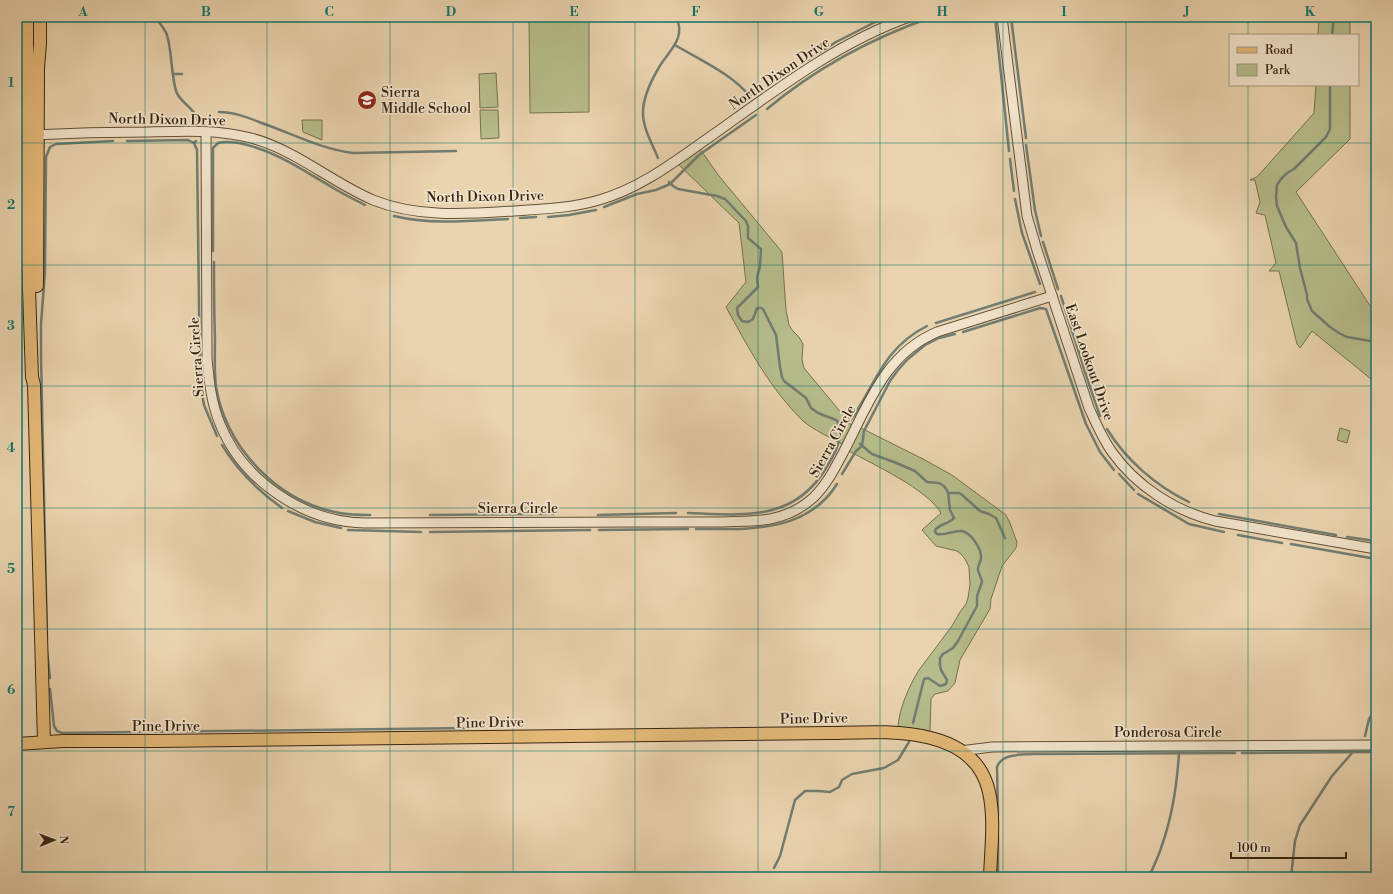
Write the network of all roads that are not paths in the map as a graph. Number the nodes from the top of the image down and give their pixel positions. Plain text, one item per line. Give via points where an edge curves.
1 (27, 17) edge
2 (40, 17) edge
3 (909, 17) edge
4 (1002, 17) edge
5 (206, 132) junction
6 (32, 135) junction
7 (1052, 296) junction
8 (1376, 549) edge
9 (44, 742) junction
10 (17, 744) edge
11 (1376, 745) edge
12 (960, 751) junction
13 (990, 877) edge

1 - 6 main road
2 - 6 main road
3 - 5 street, North Dixon Drive via 869,33 821,60 638,184 604,199 571,207 464,213 430,213 401,208 369,197 273,145 237,135
4 - 7 street, East Lookout Drive via 1026,210
5 - 6 street, North Dixon Drive
5 - 7 street, Sierra Circle via 207,358 209,386 216,416 232,446 246,466 262,482 301,508 337,520 361,523 693,522 753,521 779,517 804,505 825,485 883,377 910,347 927,336 947,328
6 - 9 main road via 36,377 34,385
7 - 8 street, East Lookout Drive via 1082,387 1108,447 1149,489 1181,510 1215,521
9 - 10 main road, Pine Drive
9 - 12 main road, Pine Drive via 856,732 925,736 942,741
11 - 12 street, Ponderosa Circle via 992,747
12 - 13 main road, Pine Drive via 977,766 988,788 991,814

